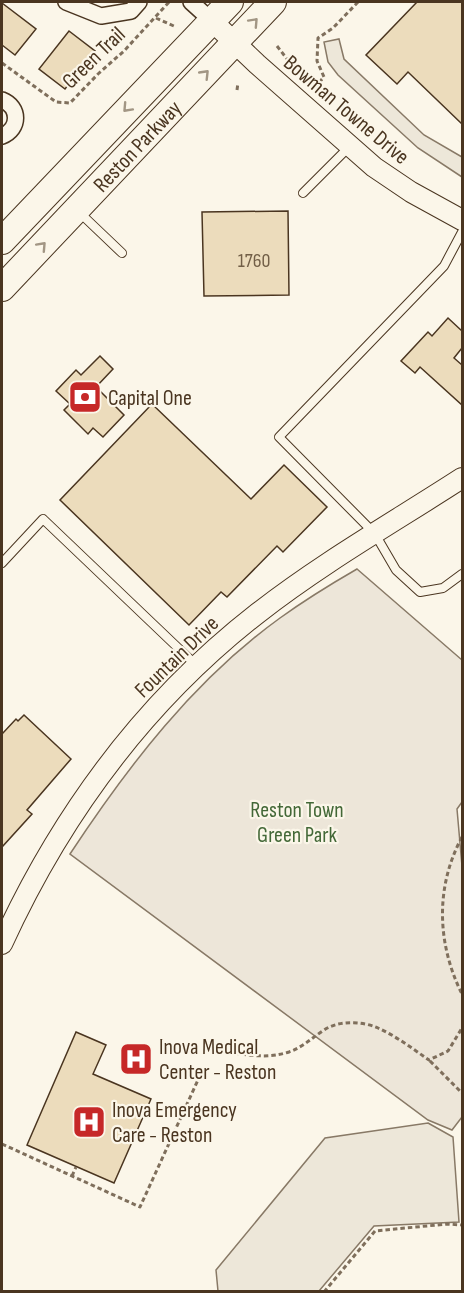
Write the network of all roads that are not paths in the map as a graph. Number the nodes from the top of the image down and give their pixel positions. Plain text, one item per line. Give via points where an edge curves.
1 (66, 2) edge
2 (139, 2) edge
3 (191, 2) edge
4 (230, 2) edge
5 (273, 2) edge
6 (212, 21) junction
7 (235, 43) junction
8 (2, 100) edge
9 (2, 136) edge
10 (350, 147) junction
11 (303, 193) dead end
12 (76, 209) junction
13 (462, 220) edge
14 (462, 232) edge
15 (2, 242) edge
16 (122, 254) dead end
17 (2, 288) edge
18 (462, 478) edge
19 (375, 534) junction
20 (2, 563) edge
21 (462, 574) edge
22 (196, 666) junction
23 (2, 944) edge

1 - 2 street via 101,16 131,11
3 - 6 street
4 - 6 main road, Reston Parkway
7 -> 5 main road, Reston Parkway
6 - 7 street, Bowman Towne Drive
6 -> 15 main road, Reston Parkway
7 - 10 street, Bowman Towne Drive
12 -> 7 main road, Reston Parkway
8 - 9 street via 15,111 16,121 12,130
10 - 11 lane
10 - 13 street, Bowman Towne Drive via 411,192
12 - 16 lane
17 -> 12 main road, Reston Parkway
14 - 19 lane via 444,266 279,437
18 - 19 street, Fountain Drive
19 - 21 lane via 396,570 420,592 443,588
19 - 22 street, Fountain Drive via 308,576
20 - 22 lane via 43,519
22 - 23 street, Fountain Drive via 127,740 89,789 54,842

